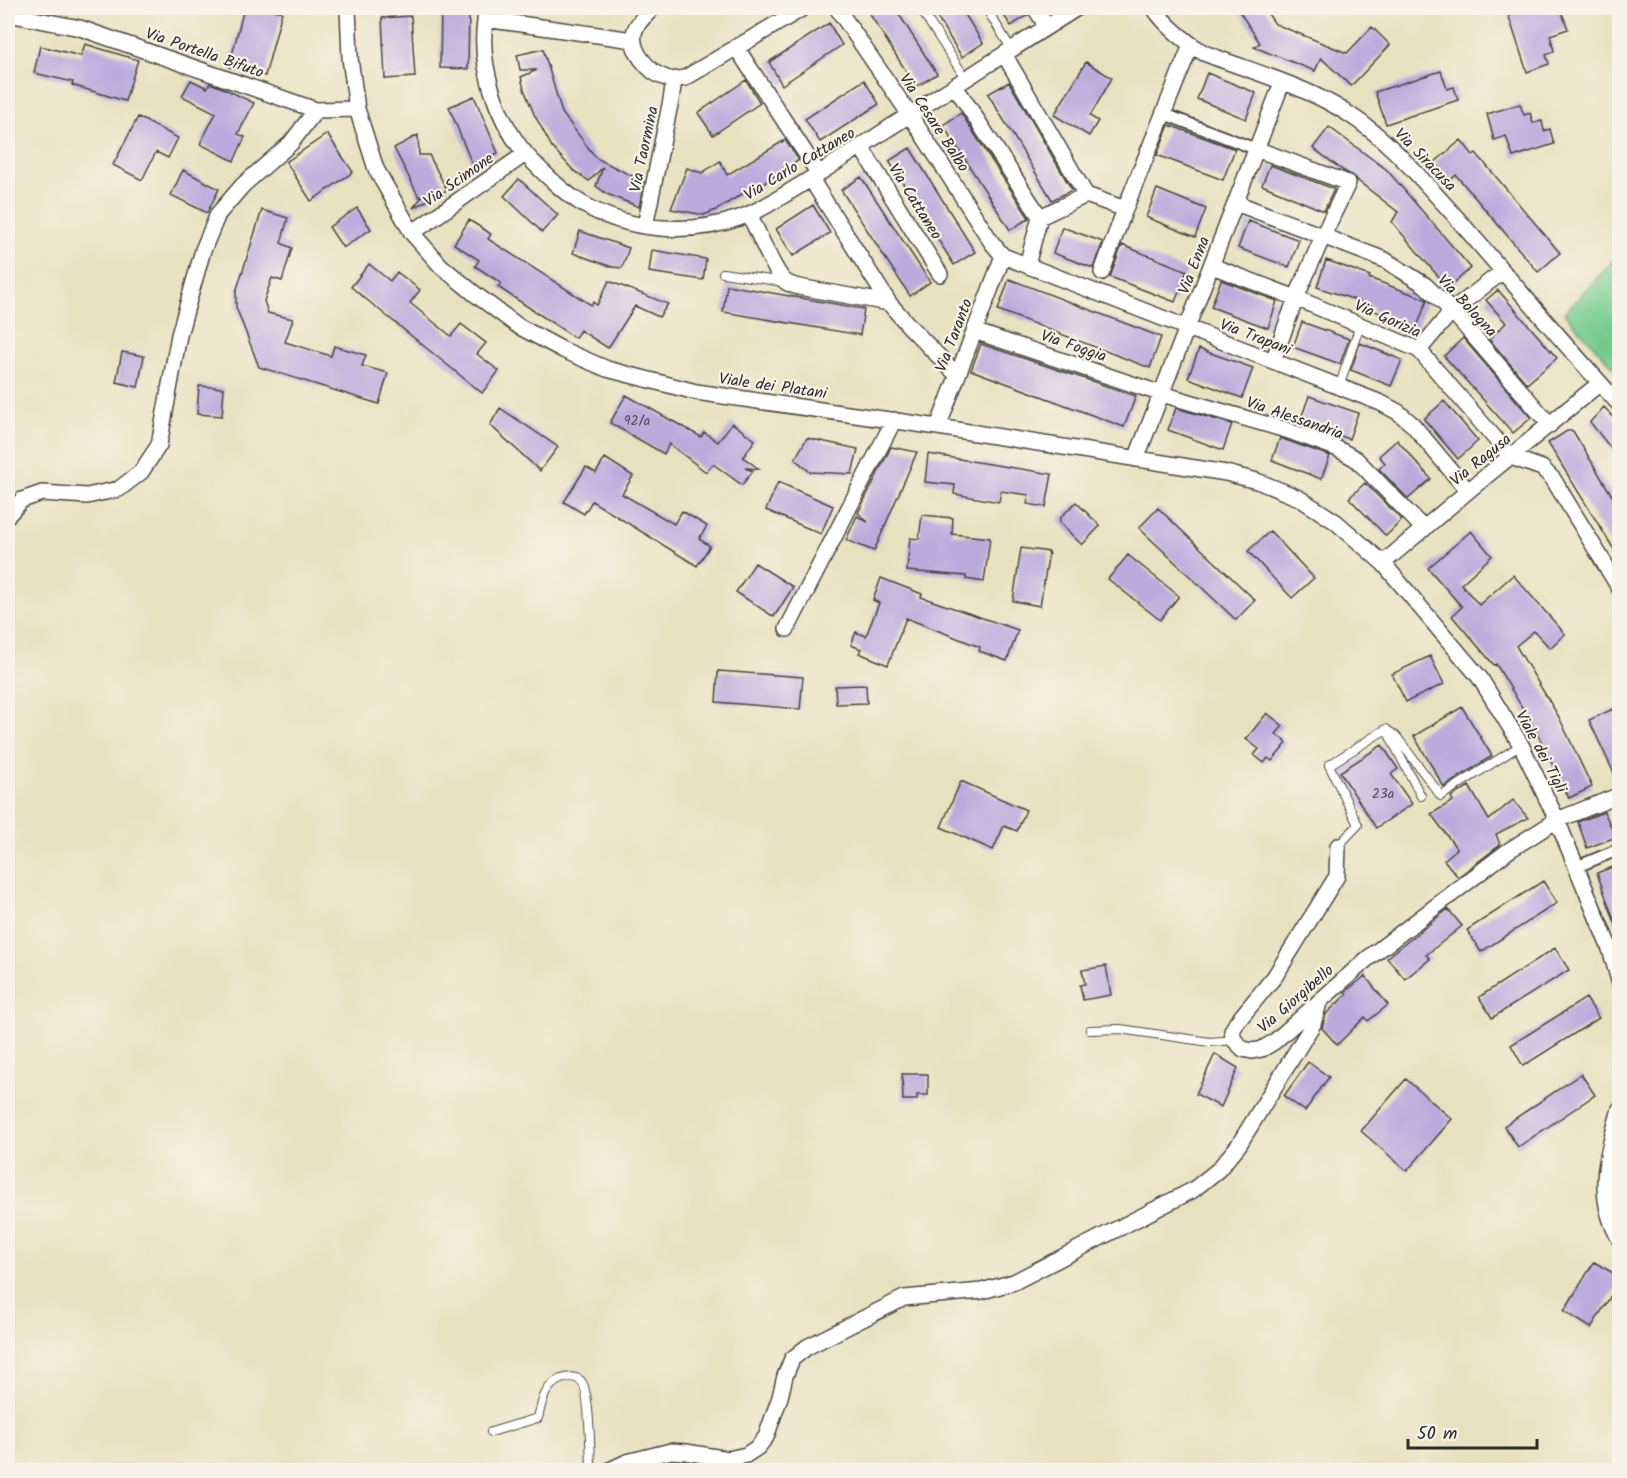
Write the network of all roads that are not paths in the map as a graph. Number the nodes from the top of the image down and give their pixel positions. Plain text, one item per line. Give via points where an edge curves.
1 (348, 8) edge
2 (653, 8) edge
3 (803, 8) edge
4 (837, 8) edge
5 (920, 8) edge
6 (986, 8) edge
7 (1035, 8) edge
8 (1077, 8) edge
9 (1155, 8) edge
10 (8, 14) edge
11 (486, 14) edge
12 (1047, 27) junction
13 (633, 40) junction
14 (1191, 45) junction
15 (736, 47) junction
16 (1008, 52) junction
17 (674, 80) junction
18 (961, 82) junction
19 (1282, 82) junction
20 (357, 108) junction
21 (316, 110) junction
22 (1164, 114) junction
23 (910, 115) junction
24 (861, 147) junction
25 (1256, 149) junction
26 (525, 154) junction
27 (815, 176) junction
28 (1086, 195) junction
29 (1236, 203) junction
30 (1125, 209) junction
31 (749, 214) junction
32 (1040, 216) junction
33 (645, 226) junction
34 (412, 233) junction
35 (1323, 236) junction
36 (1003, 256) junction
37 (1027, 266) junction
38 (1212, 266) junction
39 (1503, 271) junction
40 (1102, 272) dead end
41 (723, 273) dead end
42 (940, 274) dead end
43 (786, 282) junction
44 (1296, 298) junction
45 (889, 303) junction
46 (1452, 311) junction
47 (1360, 325) junction
48 (1188, 329) junction
49 (974, 331) junction
50 (1419, 350) junction
51 (1273, 362) junction
52 (957, 375) junction
53 (1600, 383) junction
54 (1339, 387) junction
55 (1162, 394) junction
56 (1620, 405) edge
57 (894, 420) junction
58 (1550, 425) junction
59 (938, 427) junction
60 (1510, 457) junction
61 (1136, 459) junction
62 (1468, 491) junction
63 (8, 515) edge
64 (1424, 530) junction
65 (1383, 563) junction
66 (1620, 589) edge
67 (788, 629) dead end
68 (1386, 729) junction
69 (1521, 745) junction
70 (1620, 795) edge
71 (1421, 796) dead end
72 (1557, 820) junction
73 (1338, 846) joint
74 (1620, 849) edge
75 (1576, 867) junction
76 (1620, 984) edge
77 (1319, 1003) junction
78 (1090, 1030) dead end
79 (1234, 1040) junction
80 (1620, 1109) edge
81 (1620, 1240) edge
82 (491, 1432) dead end
83 (595, 1470) edge
84 (610, 1470) edge

1 - 20 street, Viale dei Platani
2 - 13 street via 635,30
3 - 15 street
4 - 23 street, Via Cesare Balbo
5 - 18 lane
6 - 16 lane
7 - 12 street
8 - 12 street, Via Carlo Cattaneo
9 - 14 street, Via Siracusa
10 - 21 street, Via Portella Bifuto via 80,28
11 - 13 street
11 - 26 street, Via Carlo Cattaneo via 487,76 501,116
12 - 16 street, Via Carlo Cattaneo
13 - 17 street via 648,68
14 - 19 street, Via Siracusa
14 - 22 street
15 - 17 street
15 - 27 street
16 - 18 street, Via Carlo Cattaneo
16 - 28 street
17 - 33 street, Via Taormina
18 - 23 street, Via Carlo Cattaneo
18 - 32 street
19 - 25 street, Via Enna
19 - 39 street, Via Siracusa via 1326,101 1372,130 1400,155
20 - 21 street, Via Portella Bifuto
20 - 34 street, Viale dei Platani via 376,169
21 - 63 street via 291,143 243,185 218,214 178,335 159,446 141,472 119,489 98,494 42,494 22,500
22 - 25 street
22 - 30 street
23 - 24 street, Via Carlo Cattaneo
23 - 36 street, Via Cesare Balbo
24 - 27 street, Via Carlo Cattaneo
24 - 42 street, Via Cattaneo
25 - 29 street, Via Enna
25 - 35 street via 1348,183
26 - 33 street, Via Carlo Cattaneo via 581,203 611,218
26 - 34 street, Via Scimone
27 - 31 street, Via Carlo Cattaneo
27 - 45 street
28 - 30 street
28 - 32 street
29 - 35 street, Via Bologna
29 - 38 street, Via Enna
30 - 40 street
31 - 33 street, Via Carlo Cattaneo via 709,226
31 - 43 street
32 - 37 street
34 - 57 street, Viale dei Platani via 441,266 518,326 607,369 696,392
35 - 44 street
35 - 46 street, Via Bologna via 1385,260 1425,285
36 - 37 street, Via Trapani
36 - 49 street, Via Taranto
37 - 48 street, Via Trapani
38 - 44 street, Via Gorizia
38 - 48 street, Via Enna
39 - 46 street
39 - 53 street, Via Siracusa
41 - 43 lane
43 - 45 street
44 - 47 street, Via Gorizia
44 - 51 street
45 - 52 street
46 - 50 street
46 - 58 street, Via Bologna
47 - 50 street, Via Gorizia
47 - 54 lane
48 - 51 street, Via Trapani
48 - 55 street, Via Enna
49 - 52 street, Via Taranto
49 - 55 street, Via Foggia
50 - 60 street, Via Gorizia
51 - 54 street, Via Trapani
52 - 59 street, Via Taranto
53 - 56 street, Via Siracusa
53 - 58 street, Via Ragusa
54 - 62 street, Via Trapani via 1398,412
55 - 61 street, Via Enna
55 - 64 street, Via Alessandria via 1335,448 1356,459
57 - 59 street, Viale dei Platani
57 - 67 street
58 - 60 street, Via Ragusa
59 - 61 street, Viale dei Platani
60 - 62 street, Via Ragusa
60 - 66 street via 1542,468 1553,479
61 - 65 street, Viale dei Platani via 1237,476 1299,498 1336,522
62 - 64 street, Via Ragusa
64 - 65 street, Via Ragusa
65 - 69 street, Viale dei Tigli via 1480,678
68 - 69 lane via 1396,736 1441,796
68 - 71 lane
68 - 73 lane via 1329,765 1358,825
69 - 72 street, Viale dei Tigli
70 - 72 street, Via Giorgibello
72 - 75 street, Viale dei Tigli
72 - 77 street, Via Giorgibello via 1508,851 1406,928
73 - 79 street, Via Giorgibello via 1337,876 1275,976 1237,1022 1232,1031
74 - 75 street
75 - 76 street, Viale dei Tigli
77 - 79 street, Via Giorgibello via 1262,1049 1243,1049
77 - 84 street via 1313,1024 1238,1146 1218,1170 1192,1190 1014,1282 982,1291 904,1298 807,1347 792,1359 766,1437 746,1455 728,1459 670,1451
78 - 79 lane via 1120,1029 1210,1042
80 - 81 street via 1604,1183 1608,1216
82 - 83 lane via 538,1418 545,1392 553,1384 572,1377 584,1385 591,1464

